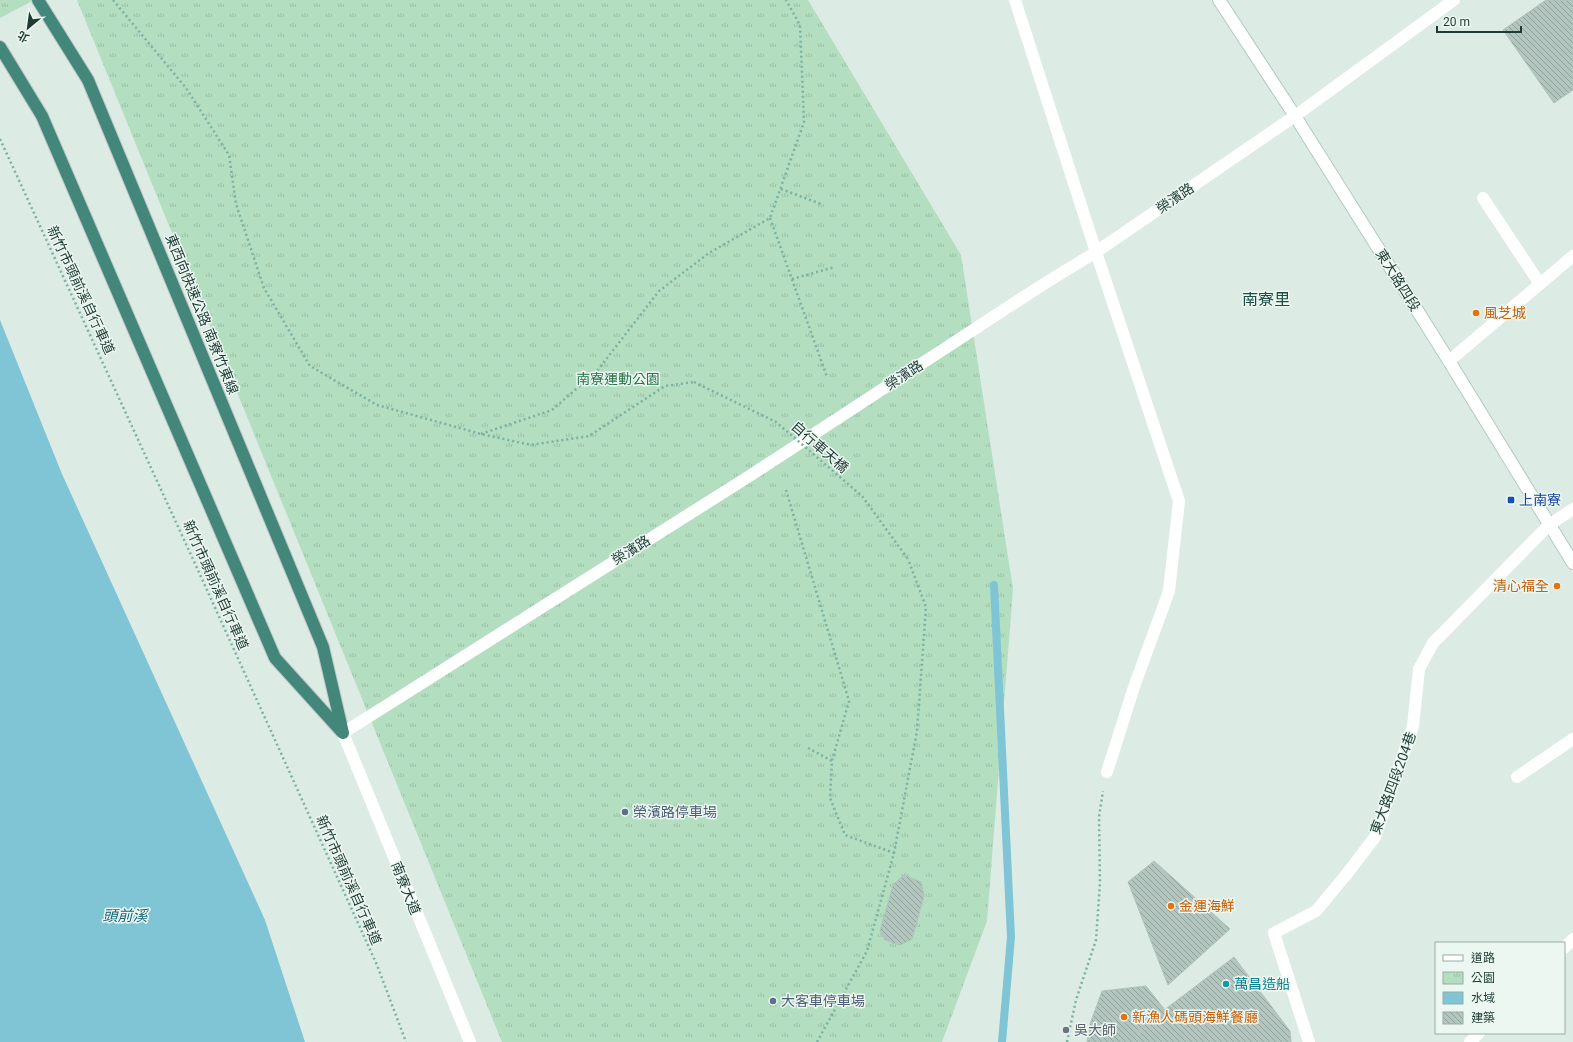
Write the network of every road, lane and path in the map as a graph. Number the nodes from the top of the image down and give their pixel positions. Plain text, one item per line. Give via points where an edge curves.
1 (38, 0) edge
2 (114, 0) edge
3 (786, 0) edge
4 (1015, 0) edge
5 (1219, 0) edge
6 (1454, 0) edge
7 (0, 47) edge
8 (1296, 116) junction
9 (0, 139) edge
10 (781, 189) junction
11 (1483, 198) dead end
12 (821, 204) dead end
13 (770, 218) junction
14 (1096, 252) junction
15 (1573, 256) edge
16 (835, 267) dead end
17 (792, 279) junction
18 (1540, 284) junction
19 (1449, 361) junction
20 (827, 377) dead end
21 (481, 434) junction
22 (786, 490) dead end
23 (1573, 509) edge
24 (1549, 524) junction
25 (1573, 563) edge
26 (343, 733) junction
27 (1573, 739) edge
28 (808, 748) dead end
29 (832, 761) junction
30 (1107, 772) joint
31 (1517, 777) dead end
32 (894, 853) junction
33 (1573, 939) edge
34 (1565, 947) edge
35 (1478, 1034) edge
36 (406, 1042) edge
37 (470, 1042) edge
38 (817, 1042) edge
39 (1068, 1042) edge
40 (1309, 1042) edge
41 (1470, 1042) edge

1 - 26 highway, 東西向快速公路 南寮竹東線 via 88,80 323,647
2 - 21 path via 186,88 229,155 236,204 264,288 310,366 377,405
3 - 10 path via 800,25 804,122
4 - 14 street
5 - 8 street, 東大路四段
6 - 8 street, 榮濱路
7 - 26 highway via 42,116 275,658
8 - 14 street, 榮濱路
8 - 19 street, 東大路四段
9 - 36 path, 新竹市頭前溪自行車道 via 377,965
10 - 12 path
10 - 13 path
11 - 18 street
13 - 17 path
13 - 21 path via 708,252 659,290 597,371 552,410
14 - 26 street, 榮濱路
14 - 30 street via 1179,501 1169,591 1134,687
15 - 18 street
16 - 17 path
17 - 20 path
18 - 19 street
19 - 24 street, 東大路四段
21 - 32 path, 自行車天橋, bridge via 531,444 589,436 665,386 694,382 776,422 862,496 908,559 926,607 917,731
22 - 29 path via 849,701
23 - 24 street
24 - 25 street, 東大路四段
24 - 40 street, 東大路四段204巷 via 1433,643 1419,669 1413,726 1375,837 1316,911 1274,933
26 - 37 street, 南寮大道
27 - 31 street
28 - 29 path
29 - 32 path via 830,798 845,835
30 - 39 path via 1099,817 1100,883 1096,940 1076,1000
32 - 38 path, 自行車天橋 via 867,951
33 - 34 street
35 - 41 street

